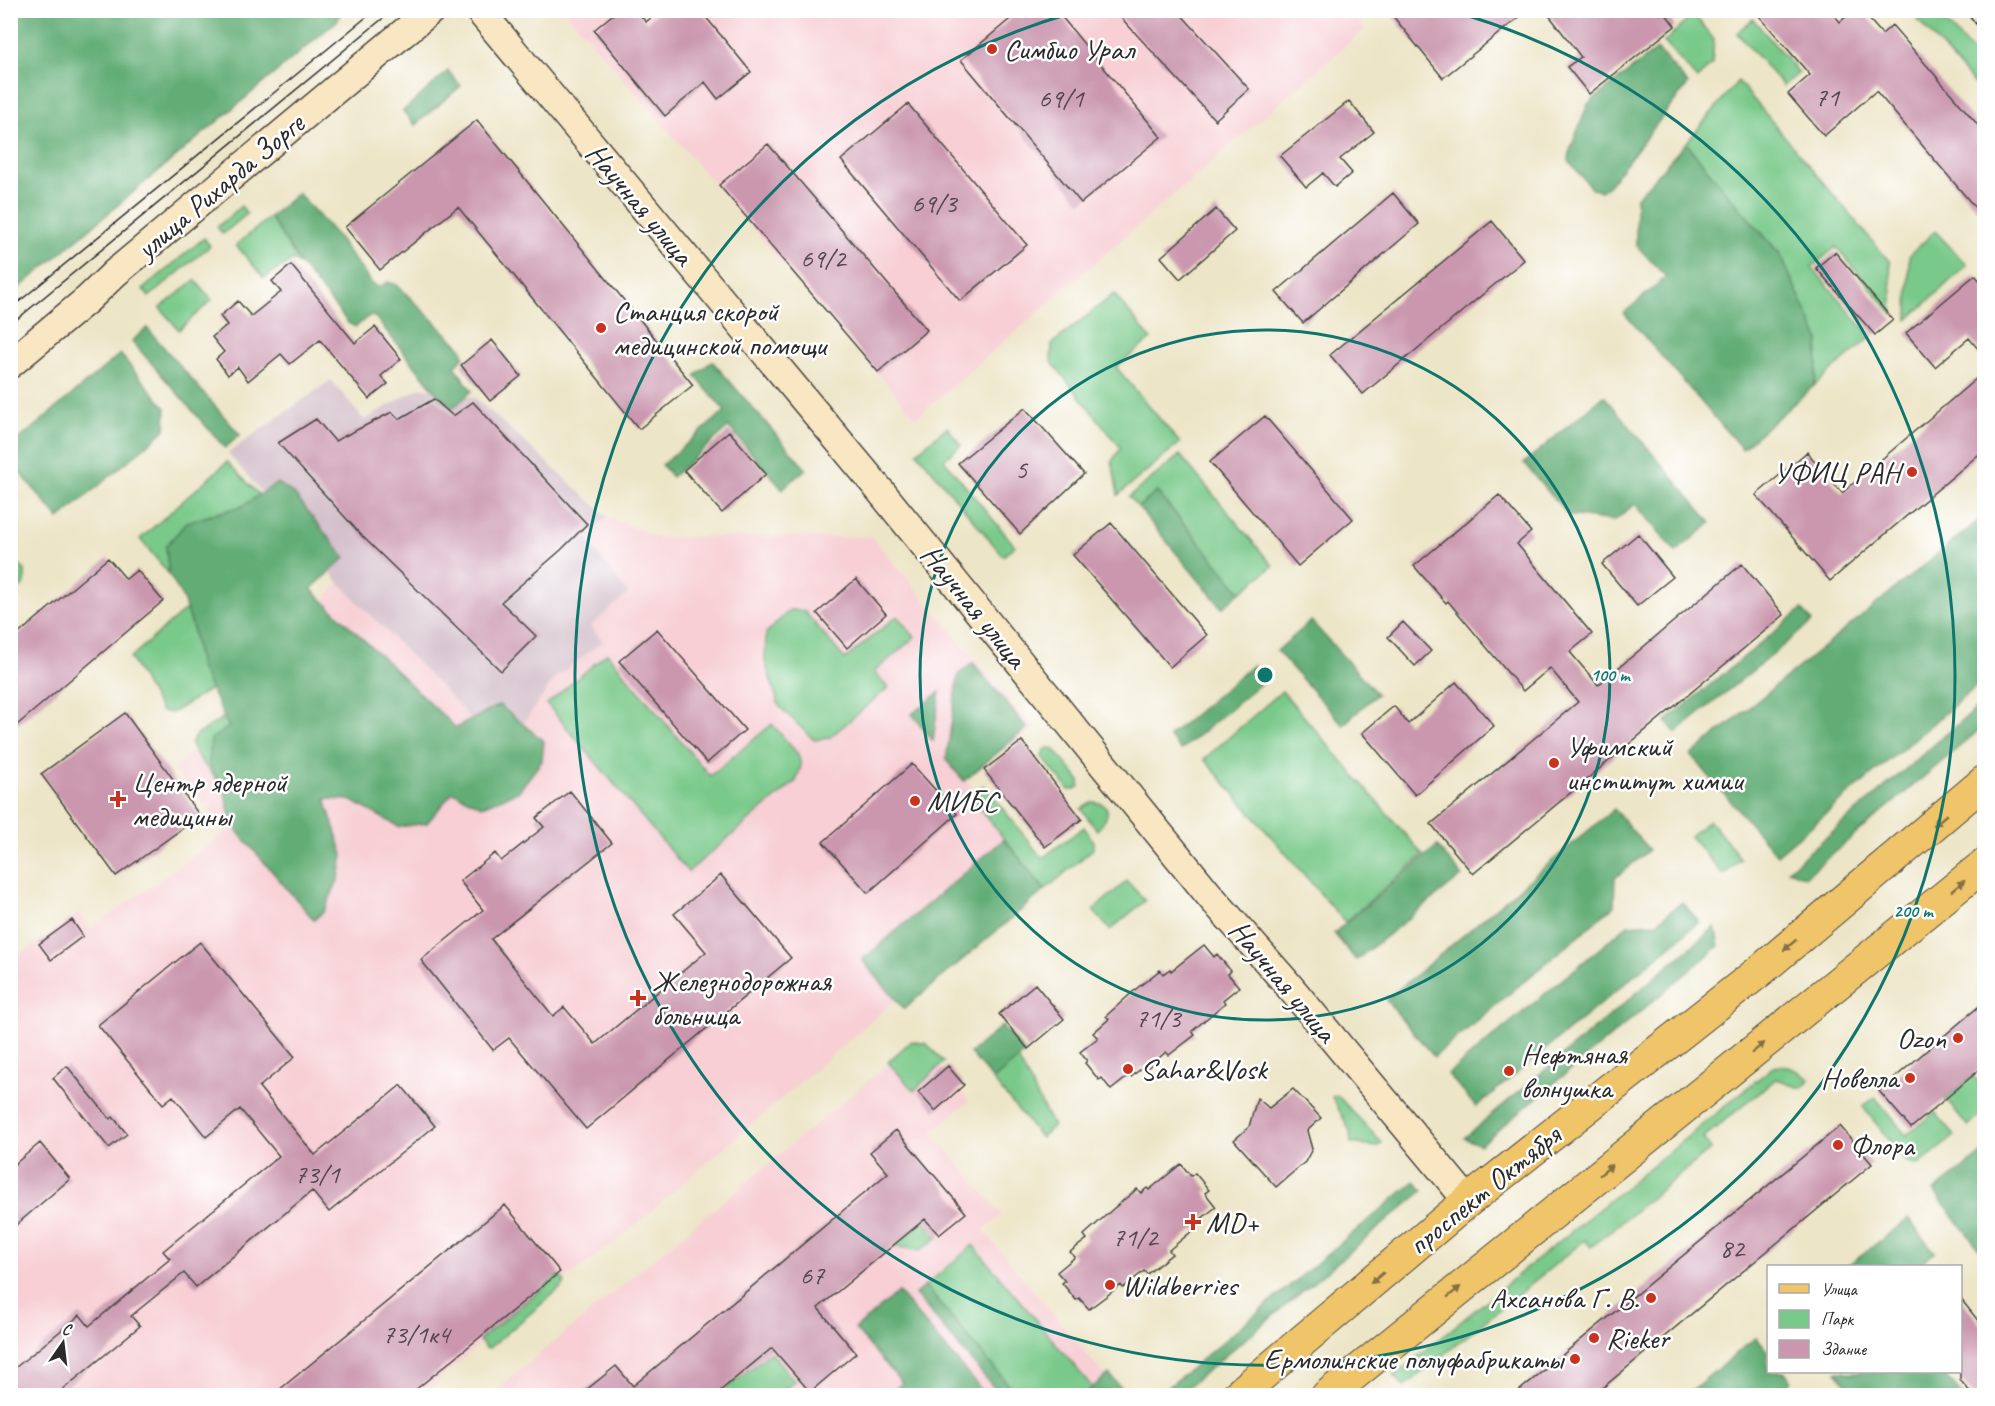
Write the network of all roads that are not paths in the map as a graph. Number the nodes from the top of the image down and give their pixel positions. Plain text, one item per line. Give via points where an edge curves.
1 (431, 10) edge
2 (479, 10) edge
3 (10, 364) edge
4 (1984, 782) edge
5 (1984, 865) edge
6 (1468, 1201) junction
7 (1240, 1395) edge
8 (1327, 1395) edge

1 - 3 street, улица Рихарда Зорге
2 - 6 street, Научная улица via 869,477 1210,896
4 -> 6 main road, проспект Октября via 1761,970
8 -> 5 main road, проспект Октября
6 -> 7 main road, проспект Октября

